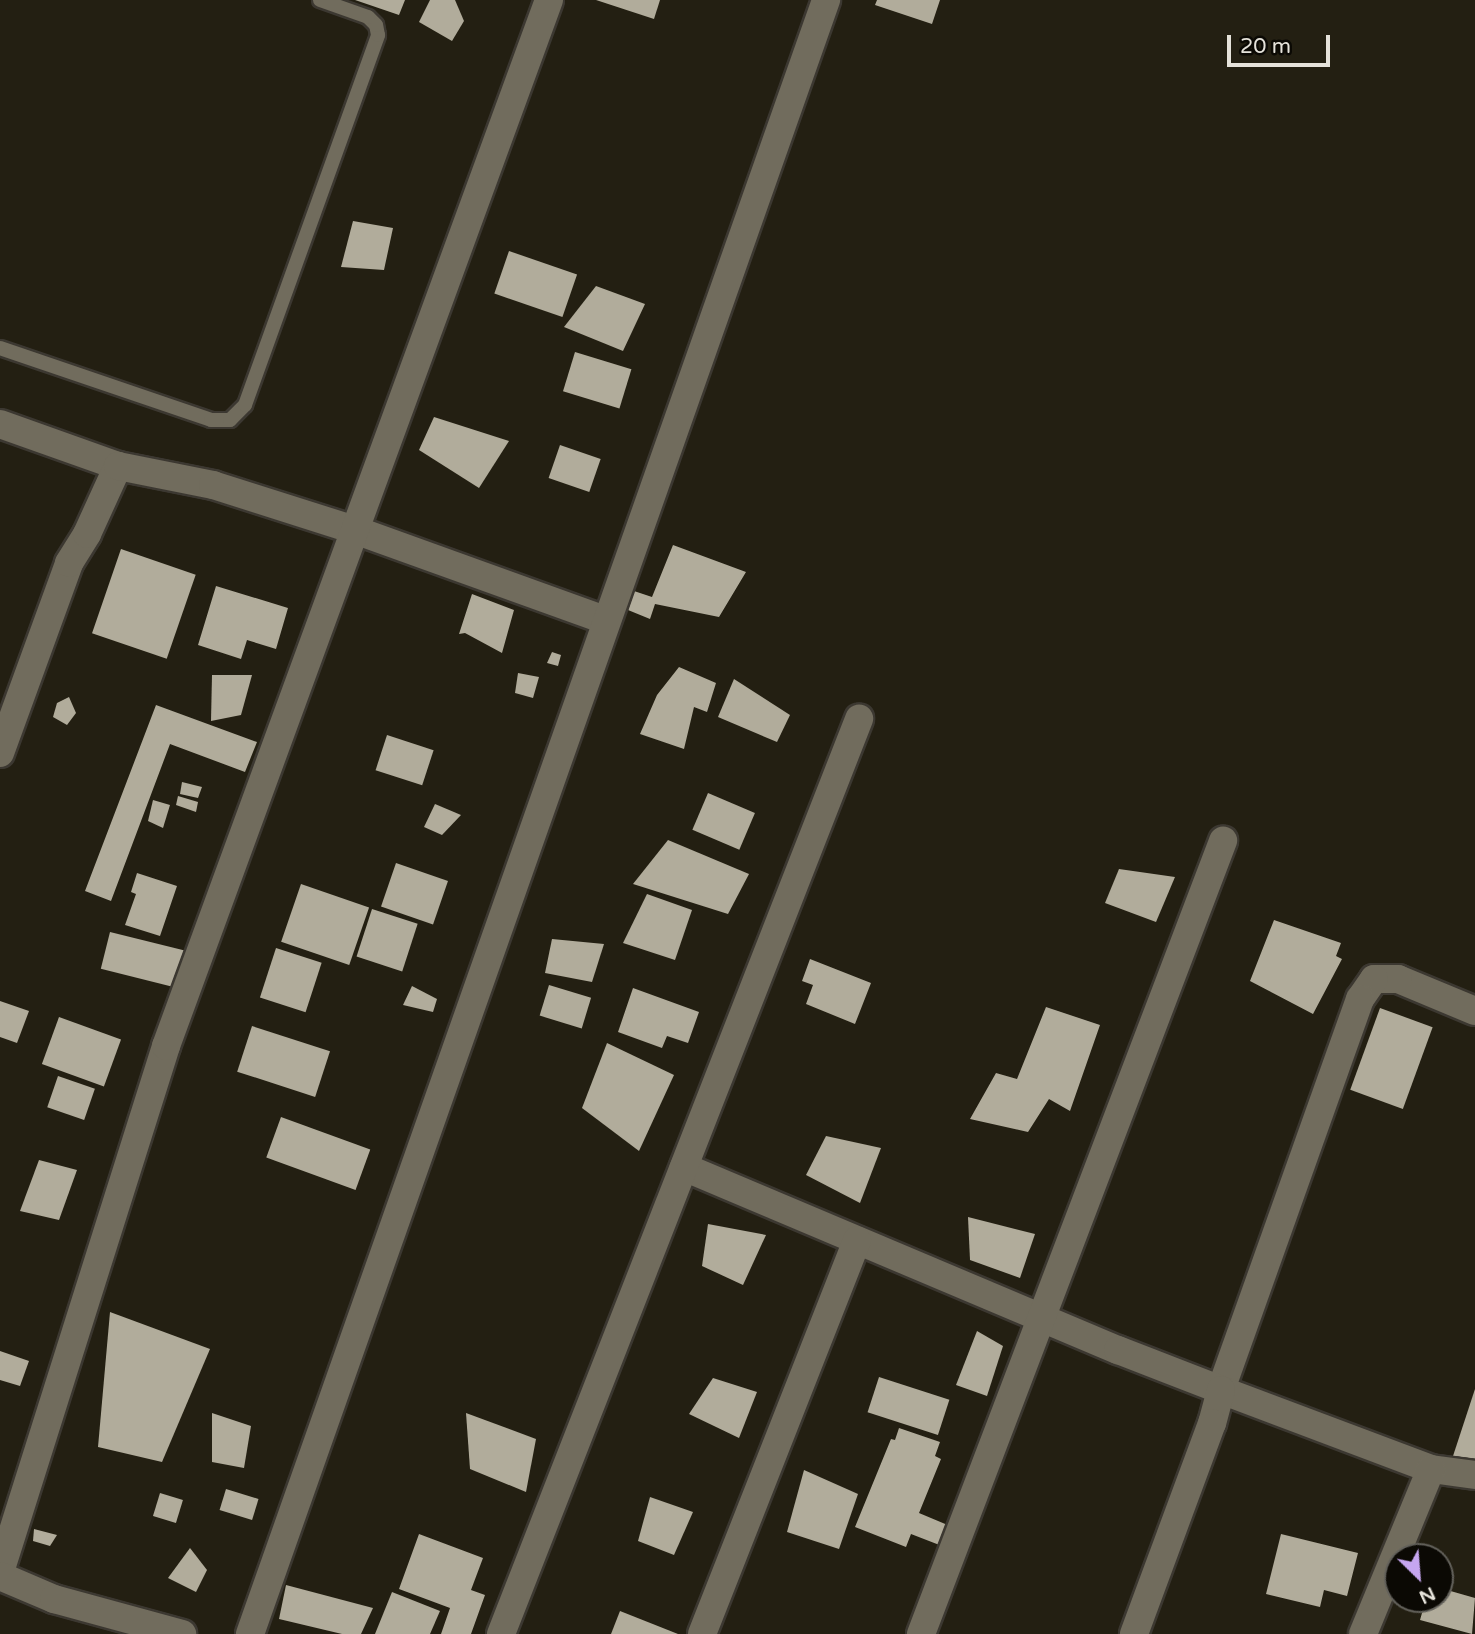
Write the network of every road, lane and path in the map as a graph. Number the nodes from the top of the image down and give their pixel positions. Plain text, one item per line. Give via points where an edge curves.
1 (320, 0) edge
2 (550, 0) edge
3 (826, 0) edge
4 (0, 348) edge
5 (0, 424) edge
6 (118, 466) junction
7 (355, 530) junction
8 (605, 620) junction
9 (859, 719) dead end
10 (0, 753) edge
11 (1223, 841) dead end
12 (1475, 1012) edge
13 (684, 1167) junction
14 (858, 1240) junction
15 (1042, 1316) junction
16 (1221, 1390) junction
17 (1430, 1469) junction
18 (1475, 1475) edge
19 (0, 1574) edge
20 (182, 1634) edge
21 (250, 1634) edge
22 (501, 1634) edge
23 (702, 1634) edge
24 (921, 1634) edge
25 (1134, 1634) edge
26 (1363, 1634) edge

1 - 4 lane via 368,17 378,35 245,405 230,420 211,420
2 - 7 street
3 - 8 street
5 - 6 street
6 - 7 street via 213,485
6 - 10 street via 69,563
7 - 8 street
7 - 19 street via 166,1046
8 - 21 street
9 - 13 street
11 - 15 street
12 - 16 street via 1398,979 1374,979 1360,999
13 - 14 street
13 - 22 street
14 - 15 street
14 - 23 street
15 - 16 street
15 - 24 street
16 - 17 street
16 - 25 street
17 - 18 street
17 - 26 street
19 - 20 street via 54,1599

